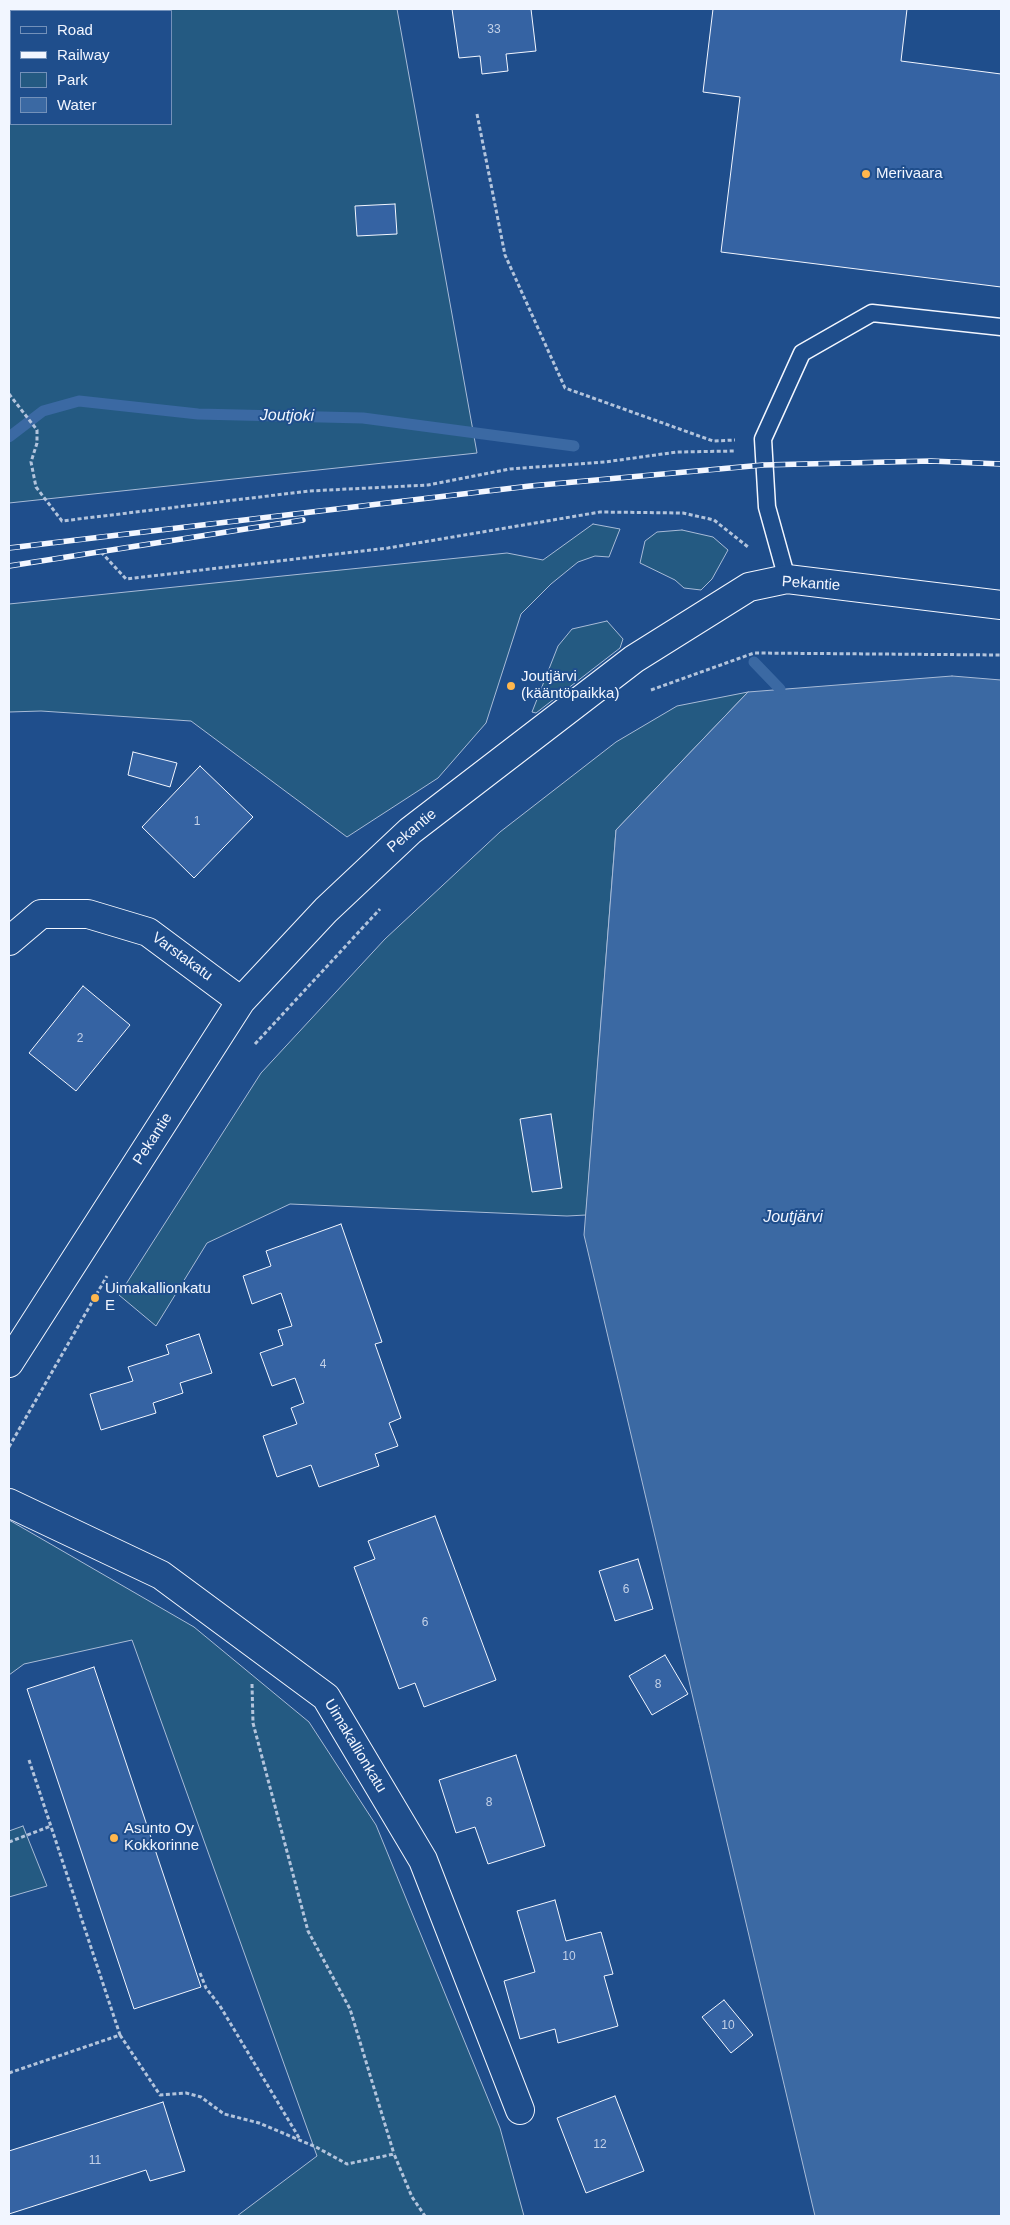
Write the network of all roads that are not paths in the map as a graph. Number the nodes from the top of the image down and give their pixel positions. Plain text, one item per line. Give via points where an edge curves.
1 (1001, 327) edge
2 (787, 579) junction
3 (1001, 605) edge
4 (9, 941) edge
5 (241, 1000) junction
6 (9, 1363) edge
7 (9, 1503) edge
8 (520, 2110) dead end

1 - 2 lane via 872,313 802,353 763,445 767,506
2 - 3 street, Pekantie
2 - 5 street, Pekantie via 749,586 634,659 418,825 326,910
4 - 5 street, Varstakatu via 41,914 88,914 148,932
5 - 6 street, Pekantie
7 - 8 street, Uimakallionkatu via 161,1575 326,1697 423,1860

